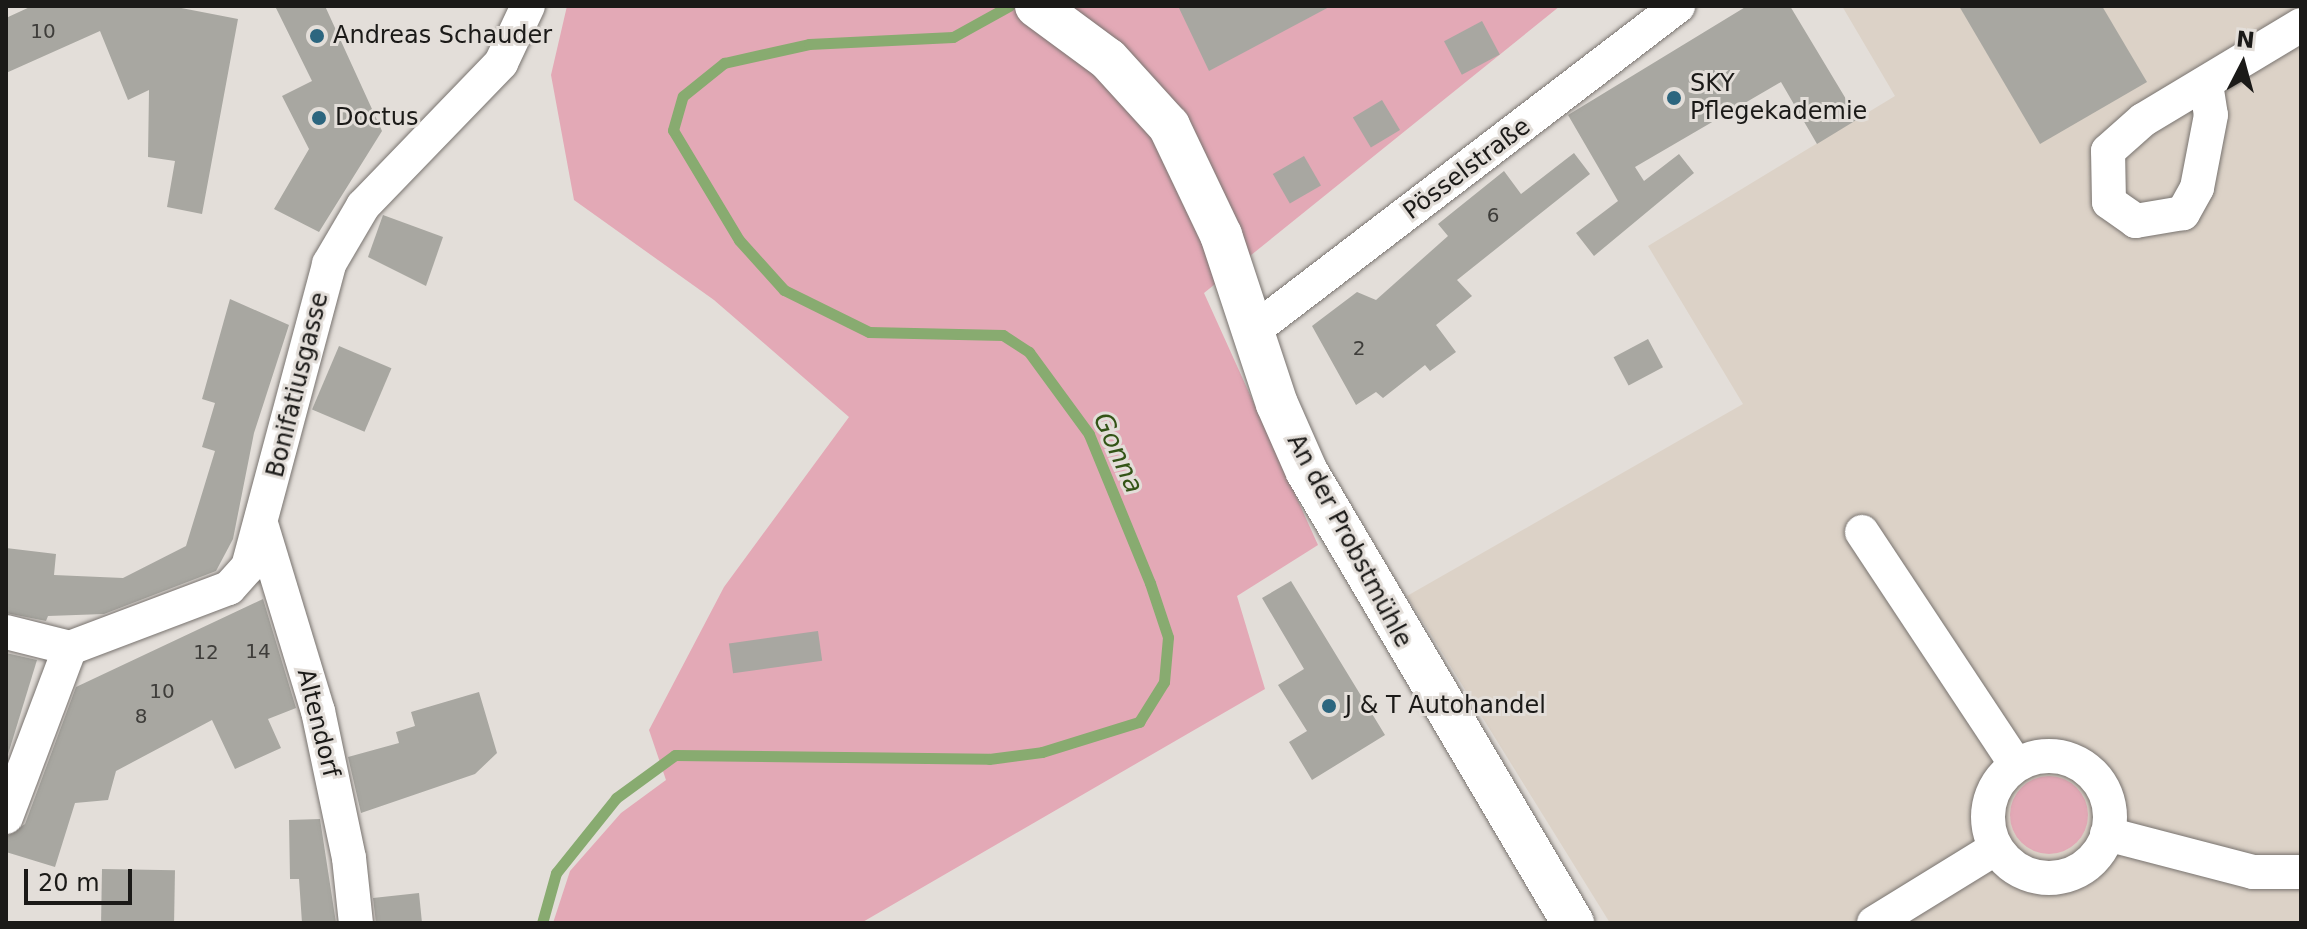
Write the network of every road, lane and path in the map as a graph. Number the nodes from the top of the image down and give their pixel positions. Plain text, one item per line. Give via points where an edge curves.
1 (528, 6) edge
2 (1678, 6) edge
3 (1038, 7) edge
4 (2301, 25) edge
5 (2206, 84) dead end
6 (1254, 330) junction
7 (262, 527) junction
8 (1862, 532) dead end
9 (6, 632) edge
10 (70, 648) junction
11 (2016, 765) junction
12 (6, 817) edge
13 (2107, 834) junction
14 (1996, 848) junction
15 (2301, 872) edge
16 (356, 923) edge
17 (1573, 923) edge
18 (1874, 923) edge

1 - 7 street, Bonifatiusgasse via 501,63 363,206 329,264
2 - 6 street, Pösselstraße
3 - 6 street, An der Probstmühle via 1108,59 1169,126 1221,235
4 - 5 street
6 - 17 street, An der Probstmühle via 1277,404 1330,517
7 - 10 street, Bonifatiusgasse via 248,567 229,588
7 - 16 street, Altendorf via 318,711
8 - 11 street
9 - 10 street
10 - 12 street
11 - 13 street via 2051,755 2086,768 2107,798
11 - 14 street via 1997,784 1988,809
13 - 14 street via 2085,866 2049,878 2024,873
13 - 15 street via 2253,872
14 - 18 street

